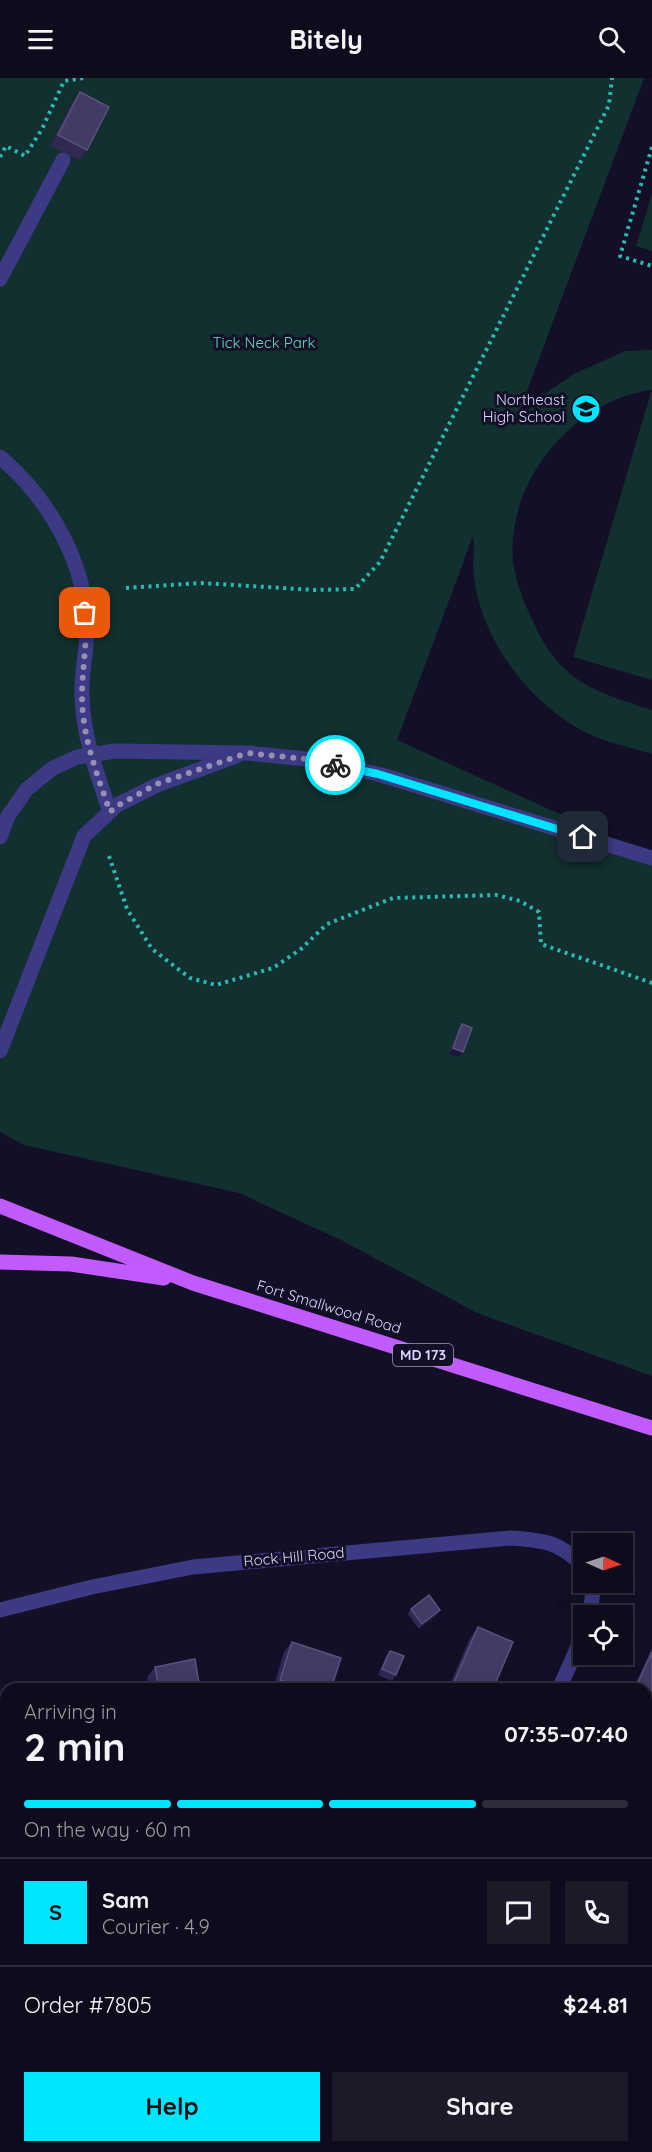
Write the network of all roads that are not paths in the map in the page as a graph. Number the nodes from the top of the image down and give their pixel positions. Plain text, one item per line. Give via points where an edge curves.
1 (63, 160) dead end
2 (0, 279) edge
3 (0, 458) edge
4 (247, 753) junction
5 (90, 755) junction
6 (110, 812) junction
7 (0, 837) edge
8 (652, 858) edge
9 (0, 1051) edge
10 (0, 1206) edge
11 (0, 1262) edge
12 (193, 1283) junction
13 (652, 1428) edge
14 (573, 1556) edge
15 (0, 1610) edge
16 (573, 1658) edge
17 (562, 1683) edge

1 - 2 street
3 - 5 street via 18,473 46,509 69,548 82,587 87,631 82,697
4 - 5 street via 115,751
4 - 6 street via 157,784
4 - 8 street via 307,759 378,774
5 - 6 street
5 - 7 street via 53,768 27,789 8,816
6 - 9 street via 84,836
10 - 12 main road, Fort Smallwood Road / MD 173
11 - 12 main road, MD 173 via 71,1264
12 - 13 main road, Fort Smallwood Road / MD 173
14 - 15 street, Rock Hill Road via 546,1541 511,1538 193,1566
16 - 17 street

